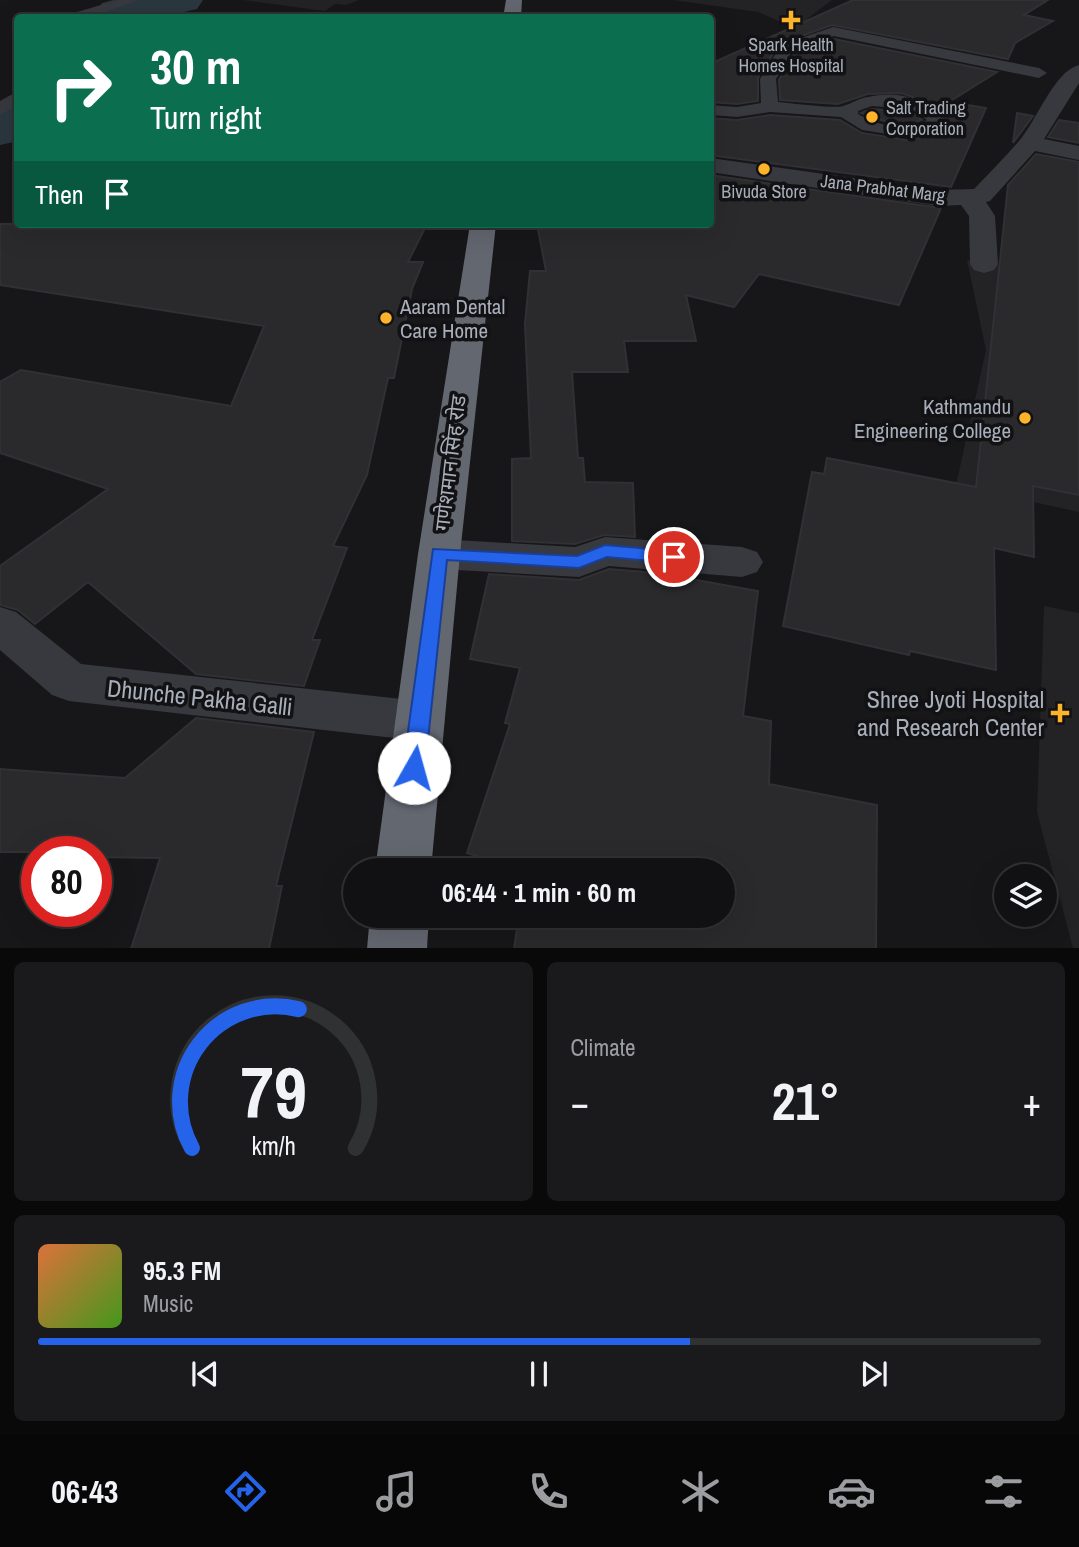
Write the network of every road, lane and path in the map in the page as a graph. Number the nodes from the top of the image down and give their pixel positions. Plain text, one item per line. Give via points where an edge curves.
1 (132, 0) edge
2 (85, 14) edge
3 (1039, 73) dead end
4 (1074, 83) edge
5 (14, 99) edge
6 (770, 107) junction
7 (0, 110) edge
8 (714, 110) edge
9 (849, 111) dead end
10 (1030, 143) junction
11 (1079, 153) edge
12 (714, 166) edge
13 (969, 197) junction
14 (482, 228) edge
15 (984, 264) dead end
16 (439, 554) junction
17 (742, 562) dead end
18 (0, 624) edge
19 (420, 721) junction
20 (404, 858) edge
21 (399, 928) edge
22 (397, 948) edge

1 - 2 lane
3 - 6 lane via 834,31 786,48 768,79
4 - 10 street, Jana Prabhat Marg
5 - 7 lane
6 - 8 lane
6 - 9 lane
10 - 11 street
10 - 13 street, Jana Prabhat Marg via 981,196
12 - 13 street, Jana Prabhat Marg via 938,198
13 - 15 street via 982,216
14 - 16 highway, गणेशमान सिंह रोड
16 - 17 street via 579,562 605,551
16 - 19 highway, गणेशमान सिंह रोड
18 - 19 street, Dhunche Pakha Galli via 69,682
19 - 20 highway, गणेशमान सिंह रोड
21 - 22 highway

